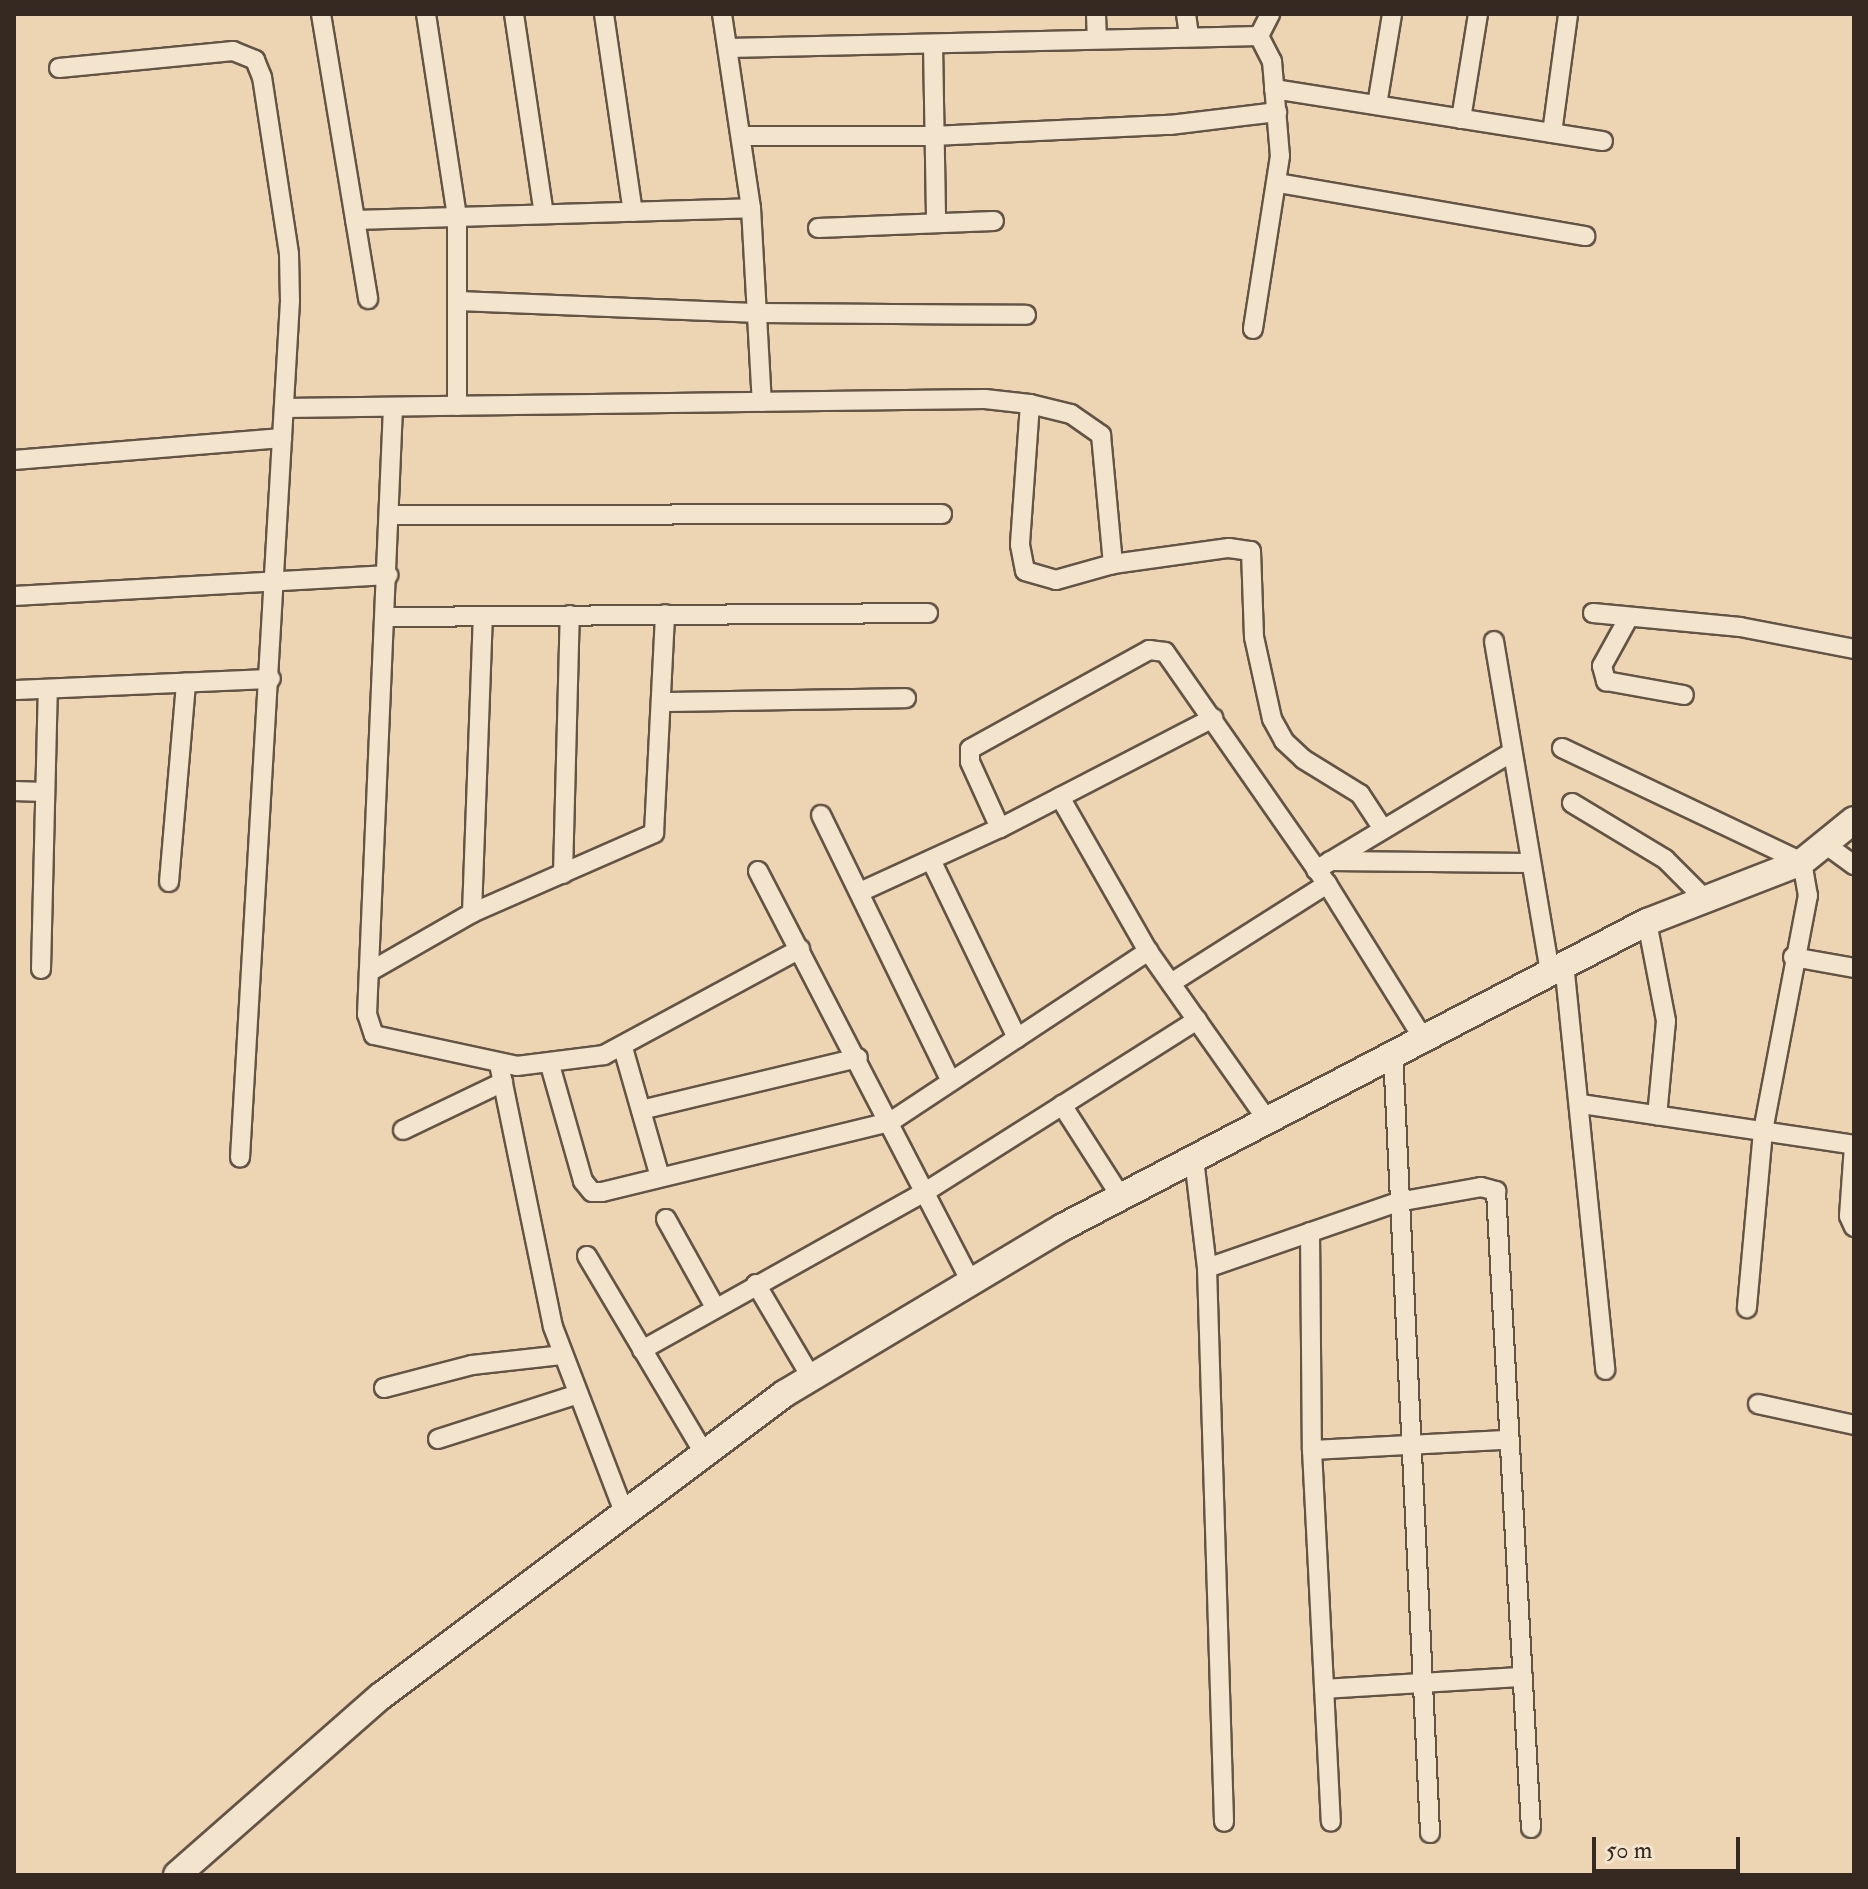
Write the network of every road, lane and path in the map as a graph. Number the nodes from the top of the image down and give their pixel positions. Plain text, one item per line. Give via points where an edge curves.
1 (321, 14) edge
2 (426, 14) edge
3 (514, 14) edge
4 (604, 14) edge
5 (722, 14) edge
6 (1096, 14) edge
7 (1186, 14) edge
8 (1270, 14) edge
9 (1392, 14) edge
10 (1478, 14) edge
11 (1568, 14) edge
12 (1189, 36) junction
13 (1097, 39) junction
14 (1264, 43) junction
15 (933, 44) junction
16 (728, 48) junction
17 (59, 68) dead end
18 (1274, 89) junction
19 (1377, 105) junction
20 (1277, 112) junction
21 (1461, 119) junction
22 (1552, 133) junction
23 (743, 136) junction
24 (933, 136) junction
25 (1603, 141) dead end
26 (1278, 183) junction
27 (751, 208) junction
28 (633, 212) junction
29 (544, 214) junction
30 (457, 217) junction
31 (355, 220) junction
32 (994, 221) dead end
33 (936, 223) junction
34 (818, 228) dead end
35 (1585, 236) dead end
36 (368, 299) dead end
37 (458, 301) junction
38 (760, 313) junction
39 (1026, 315) dead end
40 (1253, 329) dead end
41 (762, 402) junction
42 (1030, 404) junction
43 (457, 406) junction
44 (393, 407) junction
45 (284, 408) junction
46 (282, 438) junction
47 (14, 460) edge
48 (942, 514) dead end
49 (390, 515) junction
50 (1113, 564) junction
51 (388, 575) junction
52 (277, 582) junction
53 (14, 596) edge
54 (928, 613) dead end
55 (1593, 613) dead end
56 (665, 614) junction
57 (570, 615) junction
58 (483, 616) junction
59 (387, 617) junction
60 (1629, 617) junction
61 (1494, 641) dead end
62 (1854, 649) edge
63 (271, 679) junction
64 (186, 683) junction
65 (14, 690) edge
66 (48, 691) junction
67 (1684, 695) dead end
68 (906, 698) dead end
69 (662, 702) junction
70 (1213, 718) junction
71 (1562, 748) dead end
72 (1512, 752) junction
73 (14, 791) edge
74 (44, 792) junction
75 (1060, 797) junction
76 (1572, 803) dead end
77 (821, 815) dead end
78 (1854, 820) edge
79 (1000, 828) junction
80 (1383, 829) junction
81 (1825, 844) junction
82 (931, 860) junction
83 (1802, 862) junction
84 (1528, 863) junction
85 (1854, 865) edge
86 (758, 871) dead end
87 (1324, 872) junction
88 (563, 874) junction
89 (169, 882) dead end
90 (860, 892) junction
91 (1705, 899) junction
92 (472, 913) junction
93 (1647, 922) junction
94 (800, 949) junction
95 (1148, 951) junction
96 (1793, 957) junction
97 (1557, 967) junction
98 (1854, 968) edge
99 (41, 969) dead end
100 (369, 972) junction
101 (1171, 983) junction
102 (1197, 1020) junction
103 (1017, 1038) junction
104 (1423, 1038) junction
105 (623, 1048) junction
106 (1393, 1053) junction
107 (858, 1058) junction
108 (550, 1065) junction
109 (501, 1073) junction
110 (951, 1081) junction
111 (1581, 1104) junction
112 (1062, 1105) junction
113 (641, 1110) junction
114 (1657, 1116) junction
115 (1267, 1120) junction
116 (890, 1122) junction
117 (403, 1130) dead end
118 (1763, 1131) junction
119 (1854, 1146) edge
120 (240, 1158) dead end
121 (1194, 1159) junction
122 (660, 1177) junction
123 (925, 1192) junction
124 (1121, 1197) junction
125 (1398, 1202) junction
126 (666, 1219) dead end
127 (1854, 1227) edge
128 (1310, 1232) junction
129 (587, 1256) dead end
130 (1207, 1268) junction
131 (971, 1282) junction
132 (756, 1284) junction
133 (715, 1307) junction
134 (1747, 1308) dead end
135 (642, 1350) junction
136 (563, 1355) junction
137 (1605, 1370) dead end
138 (811, 1377) junction
139 (384, 1388) dead end
140 (578, 1394) junction
141 (1758, 1404) dead end
142 (1854, 1425) edge
143 (438, 1439) dead end
144 (1506, 1440) junction
145 (1411, 1444) junction
146 (702, 1450) junction
147 (1312, 1450) junction
148 (624, 1512) junction
149 (1523, 1677) junction
150 (1424, 1682) junction
151 (1324, 1689) junction
152 (1224, 1822) dead end
153 (1331, 1822) dead end
154 (1531, 1828) dead end
155 (1430, 1833) dead end
156 (177, 1875) edge

1 - 31 street
2 - 30 street
3 - 29 street
4 - 28 street
5 - 16 street
6 - 13 street
7 - 12 street
8 - 14 street
9 - 19 street
10 - 21 street
11 - 22 street
12 - 13 street
12 - 14 street
13 - 15 street
14 - 18 street
15 - 16 street
15 - 24 street
16 - 23 street
17 - 45 street via 233,51 255,60 289,254
18 - 19 street
18 - 20 street
19 - 21 street
20 - 24 street via 1170,125
20 - 26 street
21 - 22 street
22 - 25 street
23 - 24 street
23 - 27 street
24 - 33 street
26 - 35 street
26 - 40 street
27 - 28 street
27 - 38 street
28 - 29 street
29 - 30 street
30 - 31 street
30 - 37 street
31 - 36 street
32 - 33 street
33 - 34 street
37 - 38 street
37 - 43 street
38 - 39 street
38 - 41 street
41 - 42 street via 985,399
41 - 43 street
42 - 50 street via 1071,414 1101,435
42 - 50 street via 1020,545 1025,571 1056,580
43 - 44 street
44 - 45 street
44 - 49 street
45 - 46 street
46 - 47 street
46 - 52 street
48 - 49 street
49 - 51 street
50 - 80 street via 1243,548 1255,559 1254,637 1264,694 1284,741 1360,794
51 - 52 street
51 - 59 street
52 - 53 street
52 - 63 street
54 - 56 street
55 - 60 street
56 - 57 street
56 - 69 street
57 - 58 street
57 - 88 street
58 - 59 street
58 - 92 street
59 - 100 street
60 - 62 street via 1740,627
60 - 67 street via 1602,666 1606,681
61 - 72 street
63 - 64 street
63 - 120 street
64 - 66 street
64 - 89 street
65 - 66 street
66 - 74 street
68 - 69 street
69 - 88 street via 654,833
70 - 75 street
70 - 79 street via 1171,657 1149,650 970,749 970,762
70 - 87 street
71 - 83 street
72 - 80 street
72 - 84 street
73 - 74 street
74 - 99 street
75 - 79 street
75 - 95 street
76 - 91 street via 1665,859
77 - 90 street
78 - 81 main road
79 - 82 street
80 - 87 street
81 - 83 main road
81 - 85 street
82 - 90 street
82 - 103 street
83 - 91 main road
83 - 96 street via 1808,895
84 - 87 street
84 - 97 street
86 - 94 street
87 - 101 street
87 - 104 street
88 - 92 street
90 - 110 street
91 - 93 main road
92 - 100 street
93 - 97 main road
93 - 114 street via 1666,1021
94 - 105 street
94 - 107 street
95 - 101 street
95 - 103 street
96 - 98 street
96 - 118 street
97 - 104 main road
97 - 111 street
100 - 109 street via 370,1026 388,1042 464,1056
101 - 102 street
102 - 112 street
102 - 115 street
103 - 110 street
104 - 106 main road
105 - 108 street
105 - 113 street
106 - 115 main road
106 - 125 street
107 - 113 street
107 - 116 street
108 - 109 street
108 - 122 street via 587,1188 602,1192
109 - 117 street
109 - 136 street via 541,1282
110 - 116 street
111 - 114 street
111 - 137 street
112 - 123 street
112 - 124 street
113 - 122 street
114 - 118 street
115 - 121 main road
116 - 122 street
116 - 123 street
118 - 119 street
118 - 134 street
119 - 127 street via 1849,1216
121 - 124 main road
121 - 130 street
123 - 131 street
123 - 132 street
124 - 131 main road
125 - 128 street
125 - 144 street via 1481,1187 1499,1197
125 - 145 street
126 - 133 street
128 - 130 street
128 - 147 street
129 - 135 street
130 - 152 street
131 - 138 main road
132 - 133 street
132 - 138 street
133 - 135 street
135 - 146 street
136 - 139 street via 472,1365
136 - 140 street
138 - 146 main road
140 - 143 street
140 - 148 street
141 - 142 street
144 - 145 street
144 - 149 street
145 - 147 street
145 - 150 street
146 - 148 main road
147 - 151 street
148 - 156 main road via 381,1696
149 - 150 street
149 - 154 street
150 - 151 street
150 - 155 street
151 - 153 street

